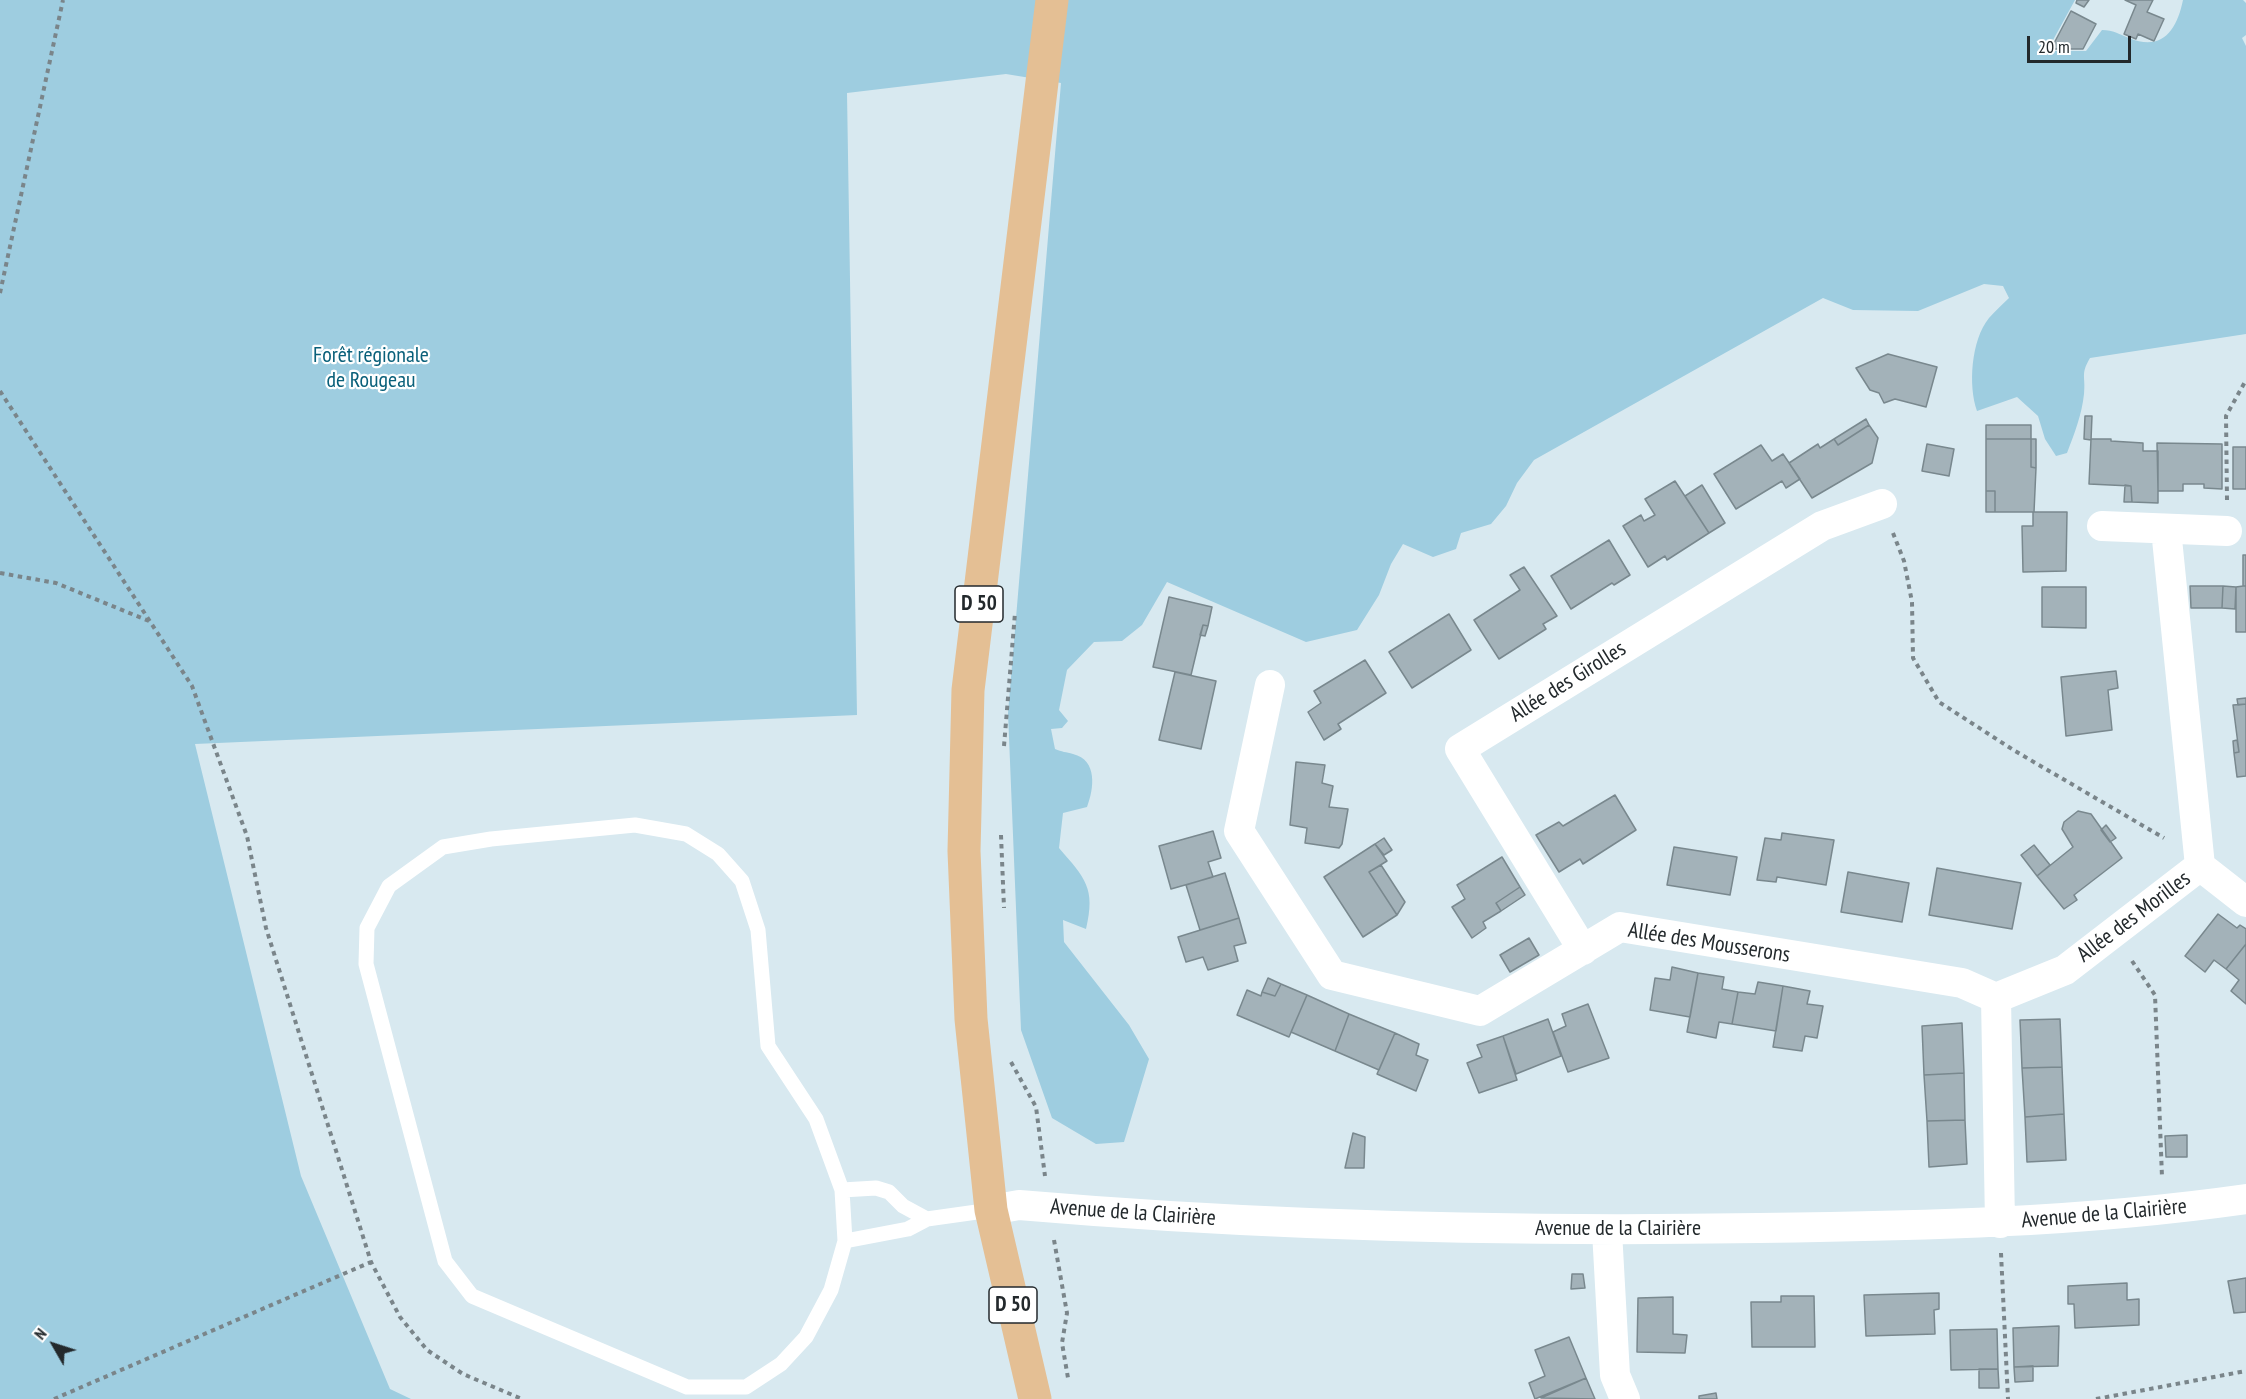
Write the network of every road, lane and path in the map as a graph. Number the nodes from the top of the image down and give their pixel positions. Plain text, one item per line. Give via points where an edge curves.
1 (63, 0) edge
2 (1052, 0) edge
3 (0, 292) edge
4 (2246, 380) edge
5 (0, 391) edge
6 (1882, 504) joint
7 (2102, 526) dead end
8 (2166, 529) junction
9 (2227, 531) joint
10 (0, 573) edge
11 (1016, 601) dead end
12 (150, 621) junction
13 (1270, 685) dead end
14 (1003, 754) dead end
15 (1001, 824) dead end
16 (2200, 866) junction
17 (2246, 902) edge
18 (1004, 917) dead end
19 (2113, 933) junction
20 (1583, 950) junction
21 (1996, 998) junction
22 (1008, 1056) dead end
23 (842, 1190) junction
24 (2246, 1199) edge
25 (1049, 1208) junction
26 (991, 1210) junction
27 (2163, 1211) junction
28 (927, 1219) junction
29 (2000, 1223) junction
30 (1607, 1231) junction
31 (845, 1241) junction
32 (372, 1262) junction
33 (2246, 1371) edge
34 (1070, 1387) dead end
35 (54, 1399) edge
36 (522, 1399) edge
37 (1035, 1399) edge
38 (1625, 1399) edge
39 (2008, 1399) edge
40 (2096, 1399) edge

1 - 3 path
2 - 26 main road, D 50 via 968,690 965,884 971,1019
4 - 9 path via 2226,416
5 - 12 path
6 - 16 path via 1905,561 1912,602 1913,658 1939,702 2168,840
6 - 20 street, Allée des Girolles via 1822,526 1460,749
7 - 8 street
8 - 9 street
8 - 16 street, Allée des Morilles
10 - 12 path via 56,583
11 - 14 path
12 - 32 path via 192,686 247,836 266,928
13 - 20 street, Allée des Mousserons via 1239,831 1332,975 1480,1011
15 - 18 path
16 - 17 street
16 - 19 street, Allée des Morilles
19 - 21 street, Allée des Morilles via 2065,970
19 - 27 path via 2155,995
20 - 21 street, Allée des Mousserons via 1620,927 1962,983
21 - 29 street
22 - 25 path via 1036,1107
23 - 28 lane via 876,1188 889,1192 903,1206
23 - 31 lane
23 - 31 lane via 816,1119 768,1046 758,930 742,881 718,854 686,834 624,826 443,847 389,886 367,928 366,964 445,1260 472,1296 687,1387 746,1387 782,1364 806,1337 831,1290
24 - 27 street, Avenue de la Clairière
25 - 26 street, Avenue de la Clairière via 1019,1205
25 - 30 street, Avenue de la Clairière via 1312,1225
25 - 34 path via 1067,1313 1062,1343
26 - 28 lane
26 - 37 main road, D 50
27 - 29 street, Avenue de la Clairière
28 - 31 lane via 908,1229
29 - 30 street, Avenue de la Clairière
29 - 39 path
30 - 38 street via 1615,1375
32 - 35 path
32 - 36 path via 400,1317 427,1350 463,1374
33 - 40 path

